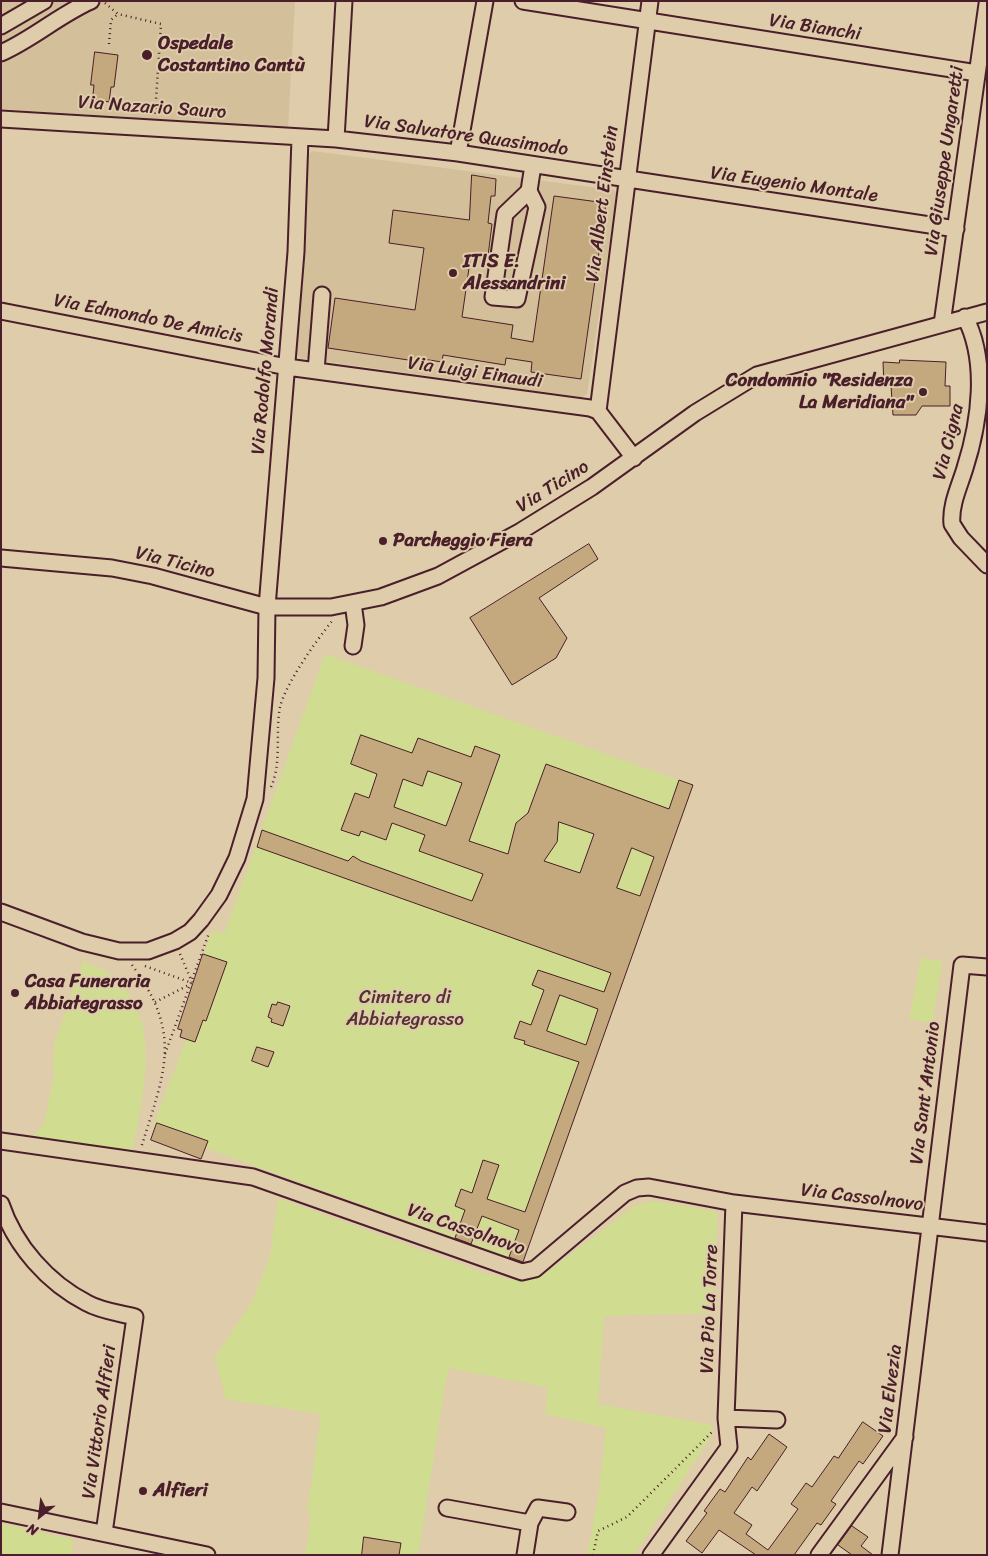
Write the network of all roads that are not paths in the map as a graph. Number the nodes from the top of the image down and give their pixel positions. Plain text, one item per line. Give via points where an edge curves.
1 (44, 1) edge
2 (91, 1) edge
3 (344, 1) edge
4 (485, 1) edge
5 (523, 1) edge
6 (650, 1) edge
7 (987, 4) edge
8 (647, 21) junction
9 (1, 26) edge
10 (1, 53) edge
11 (977, 73) junction
12 (1, 119) edge
13 (300, 138) junction
14 (336, 138) junction
15 (458, 153) junction
16 (533, 165) junction
17 (626, 180) junction
18 (529, 191) junction
19 (956, 229) junction
20 (322, 295) dead end
21 (1, 311) edge
22 (987, 312) edge
23 (965, 317) junction
24 (942, 324) junction
25 (287, 368) junction
26 (316, 372) junction
27 (598, 411) junction
28 (634, 458) junction
29 (1, 558) edge
30 (987, 565) edge
31 (353, 603) junction
32 (267, 607) junction
33 (353, 646) dead end
34 (1, 912) edge
35 (987, 966) edge
36 (1, 1141) edge
37 (734, 1202) junction
38 (1, 1204) edge
39 (930, 1227) junction
40 (987, 1234) edge
41 (726, 1418) junction
42 (777, 1420) dead end
43 (906, 1435) junction
44 (447, 1508) dead end
45 (1, 1512) edge
46 (567, 1512) dead end
47 (530, 1523) junction
48 (104, 1533) junction
49 (153, 1550) edge
50 (207, 1555) edge
51 (525, 1555) edge
52 (651, 1555) edge
53 (819, 1555) edge
54 (890, 1555) edge

1 - 9 street
2 - 10 street via 20,45
3 - 14 street
4 - 15 street
5 - 8 street, Via Bianchi
6 - 8 street, Via Albert Einstein
7 - 11 street, Via Giuseppe Ungaretti
8 - 11 street, Via Bianchi
8 - 17 street, Via Albert Einstein
11 - 19 street, Via Giuseppe Ungaretti
12 - 13 street, Via Nazario Sauro
13 - 14 street, Via Salvatore Quasimodo
13 - 25 street, Via Rodolfo Morandi
14 - 15 street, Via Salvatore Quasimodo
15 - 16 street, Via Salvatore Quasimodo
16 - 17 street, Via Salvatore Quasimodo
16 - 18 street
17 - 19 street, Via Eugenio Montale
17 - 27 street, Via Albert Einstein
18 - 18 street via 537,207 517,299 493,297 505,214
19 - 24 street, Via Giuseppe Ungaretti
20 - 26 street
21 - 25 street, Via Edmondo De Amicis
22 - 23 street, Via Ticino
23 - 24 street, Via Ticino
23 - 30 street, Via Cigna via 973,331 980,367 979,412 974,443 954,503 952,524
24 - 28 street, Via Ticino via 757,375 695,413
25 - 26 street, Via Luigi Einaudi
25 - 32 street, Via Rodolfo Morandi
26 - 27 street, Via Luigi Einaudi
27 - 28 street
28 - 31 street, Via Ticino via 522,531 453,568 401,591
29 - 32 street, Via Ticino via 112,568
31 - 32 street, Via Ticino via 331,607
31 - 33 street via 356,625
32 - 34 street, Via Rodolfo Morandi via 255,799 237,858 219,895 201,920 175,941 148,951 118,951 82,942
35 - 39 street, Via Sant'Antonio via 962,965
36 - 37 street, Via Cassolnovo via 106,1162 136,1162 236,1174 271,1182 522,1272 535,1268 636,1188 649,1187
37 - 39 street, Via Cassolnovo
37 - 41 street, Via Pio La Torre
38 - 48 street, Via Vittorio Alfieri via 8,1223 30,1256 57,1285 88,1304 135,1317
39 - 40 street, Via Cassolnovo
39 - 43 street, Via Elvezia
41 - 42 street
41 - 52 street, Via Pio La Torre via 729,1447
43 - 53 street
43 - 54 street, Via Elvezia
44 - 47 street
45 - 48 street
46 - 47 street via 538,1508
47 - 51 street
48 - 49 street
49 - 50 street

